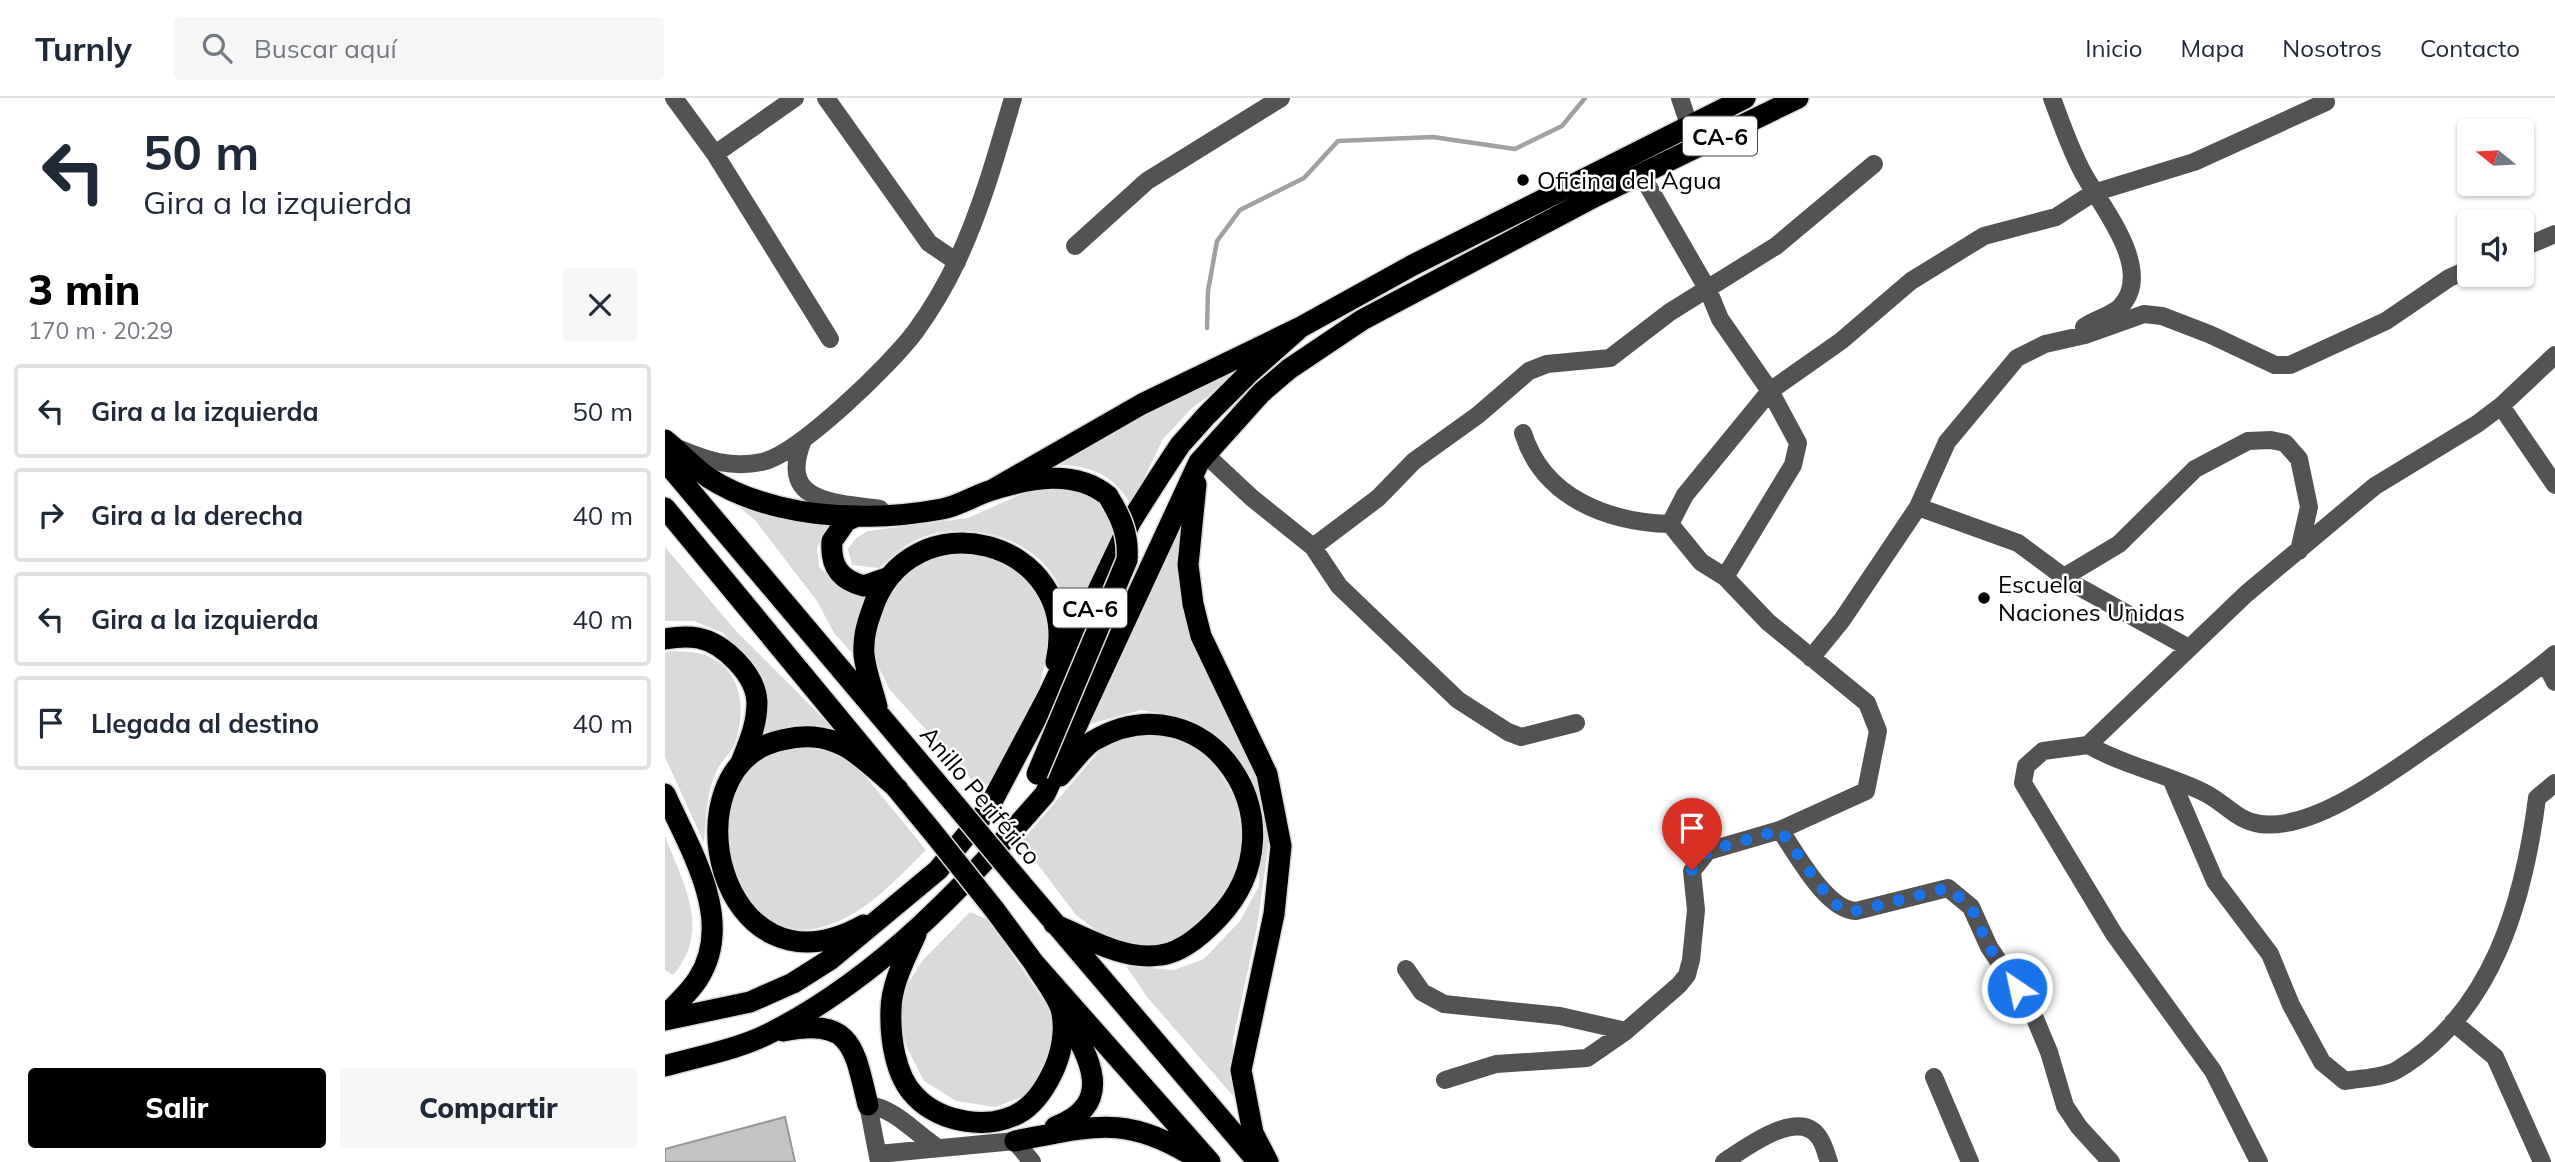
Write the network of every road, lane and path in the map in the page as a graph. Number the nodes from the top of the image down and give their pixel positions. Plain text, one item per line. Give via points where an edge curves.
1 (674, 98) edge
2 (795, 98) edge
3 (826, 98) edge
4 (1013, 98) edge
5 (1281, 98) edge
6 (1680, 98) edge
7 (1745, 98) edge
8 (1798, 98) edge
9 (2052, 98) edge
10 (2326, 102) dead end
11 (1689, 125) junction
12 (715, 154) junction
13 (1874, 164) dead end
14 (1641, 174) junction
15 (2093, 194) junction
16 (2555, 234) edge
17 (2534, 243) edge
18 (1075, 246) dead end
19 (957, 262) junction
20 (2457, 274) edge
21 (1708, 290) junction
22 (1301, 327) junction
23 (830, 339) dead end
24 (2067, 339) junction
25 (2555, 355) edge
26 (1770, 391) junction
27 (2501, 405) junction
28 (1523, 433) dead end
29 (803, 440) junction
30 (668, 449) edge
31 (1203, 459) junction
32 (2555, 485) edge
33 (992, 490) junction
34 (1918, 507) junction
35 (665, 508) edge
36 (901, 513) junction
37 (857, 516) junction
38 (1669, 524) junction
39 (1313, 547) junction
40 (2299, 551) junction
41 (1725, 577) junction
42 (887, 578) junction
43 (2064, 578) junction
44 (665, 639) edge
45 (2189, 648) junction
46 (2550, 658) edge
47 (1811, 659) junction
48 (2555, 682) edge
49 (1048, 696) junction
50 (880, 716) junction
51 (1576, 723) dead end
52 (2088, 745) junction
53 (740, 765) junction
54 (2172, 781) junction
55 (2555, 783) edge
56 (1041, 784) junction
57 (898, 789) junction
58 (665, 793) edge
59 (1780, 830) junction
60 (898, 902) junction
61 (1054, 924) junction
62 (919, 928) junction
63 (1034, 963) junction
64 (1406, 969) dead end
65 (1061, 1009) junction
66 (665, 1018) edge
67 (2453, 1022) junction
68 (1626, 1031) junction
69 (771, 1034) junction
70 (665, 1066) edge
71 (1934, 1077) dead end
72 (1445, 1080) dead end
73 (868, 1105) junction
74 (1015, 1141) junction
75 (938, 1148) junction
76 (879, 1158) edge
77 (917, 1162) edge
78 (1032, 1162) edge
79 (1202, 1162) edge
80 (1210, 1162) edge
81 (1258, 1162) edge
82 (1268, 1162) edge
83 (1724, 1162) edge
84 (1829, 1162) edge
85 (1970, 1162) edge
86 (2111, 1162) edge
87 (2259, 1162) edge
88 (2542, 1162) edge

1 - 12 street
2 - 12 street
3 - 19 street via 929,243
4 - 19 street via 980,208
5 - 18 street via 1147,181
6 - 11 street
7 - 11 highway, CA-6
8 - 14 highway, CA-6
9 - 15 street
10 - 15 street via 2194,162
11 - 22 highway, CA-6
12 - 23 street
13 - 21 street via 1776,246
14 - 21 street
14 - 31 highway, CA-6 via 1362,320 1261,393
15 - 24 street via 2121,233 2131,284 2123,304
15 - 26 street via 2056,216 1984,236 1912,281 1841,341
16 - 17 street
19 - 29 street via 914,333 845,405
20 - 24 street via 2386,321 2290,365 2275,365 2162,316 2144,314
21 - 26 street via 1720,319
21 - 39 street via 1670,312 1610,358 1546,364 1529,371
22 - 33 highway via 1142,404
22 - 49 highway, CA-6 via 1180,445 1131,521
24 - 34 street via 2017,358 1988,389 1947,442
25 - 27 street
26 - 38 street via 1685,495
26 - 41 street via 1794,433 1798,451
27 - 32 street
27 - 40 street via 2427,457 2375,486
28 - 38 street via 1539,469 1586,507
29 - 30 street via 765,461 727,465
29 - 36 street via 796,473 801,487 812,496
30 - 37 highway via 709,478 750,497 804,512
30 - 50 highway, Anillo Periférico
31 - 39 street
31 - 56 highway, CA-6
31 - 82 highway via 1188,565 1193,604 1201,636 1267,774 1281,846 1274,914 1241,1070 1253,1133
33 - 36 highway via 944,508
33 - 56 highway, bridge via 1048,478 1093,484 1108,496 1129,544 1128,560
34 - 43 street via 2018,544
34 - 47 street
35 - 57 highway
36 - 37 highway
37 - 42 highway via 837,530 831,554 834,566 841,576 864,586
38 - 41 street via 1701,562
39 - 51 street via 1339,586 1458,700 1521,737
40 - 43 street via 2309,507 2299,459 2285,443 2248,442 2195,469 2119,544
40 - 45 street
41 - 47 street
42 - 49 highway via 925,550 964,542 1009,553 1029,567 1055,608 1061,638
42 - 50 highway via 874,601 864,654
43 - 45 street
44 - 53 highway via 699,638 720,647 746,672 757,699 756,727
45 - 52 street
46 - 48 street
46 - 54 street via 2513,690 2365,791 2299,819 2261,824 2239,817 2206,793
47 - 59 street via 1867,704 1878,730 1871,772 1865,791
49 - 60 highway, CA-6 via 988,809 938,870
50 - 61 highway, Anillo Periférico, bridge
52 - 54 street
52 - 87 street via 2043,751 2026,766 2023,783 2113,934 2213,1071
53 - 57 highway via 751,752 809,734 844,746
53 - 60 highway via 719,803 716,831 732,894 748,918 775,938 818,940 861,927
54 - 67 street via 2215,881 2270,954 2322,1062 2345,1081 2395,1071
55 - 67 street via 2537,798 2520,892 2501,950
56 - 61 highway via 1091,743 1137,724 1162,726 1201,741 1221,755 1239,776 1254,827 1253,852 1234,902 1201,936 1162,956 1124,953
56 - 62 highway via 1010,835
57 - 63 highway, bridge
58 - 66 highway via 709,895 711,925 699,977
59 - 68 street via 1708,851 1692,870 1696,910 1687,975
59 - 86 street via 1839,908 1856,911 1948,888 1971,907 1989,947 2031,1009 2065,1106
60 - 66 highway, CA-6 via 831,959 793,983 750,1002
61 - 81 highway, Anillo Periférico
62 - 65 highway via 901,967 890,1008 893,1045 914,1096 934,1110 971,1122 1024,1110 1046,1087 1061,1052
62 - 69 highway via 844,990
63 - 65 highway
63 - 80 highway
64 - 68 street via 1422,992 1444,1004 1560,1016
65 - 74 highway via 1092,1063 1091,1093 1085,1109 1074,1119
67 - 88 street via 2495,1057
68 - 72 street via 1587,1058 1496,1064
69 - 70 highway
69 - 73 highway via 827,1028 843,1037 855,1051
71 - 85 street
73 - 75 street via 881,1106
73 - 76 street
74 - 75 street
74 - 78 street
74 - 79 highway via 1100,1125 1121,1126 1171,1142
75 - 76 street
75 - 77 street
83 - 84 street via 1775,1130 1794,1128 1818,1135

